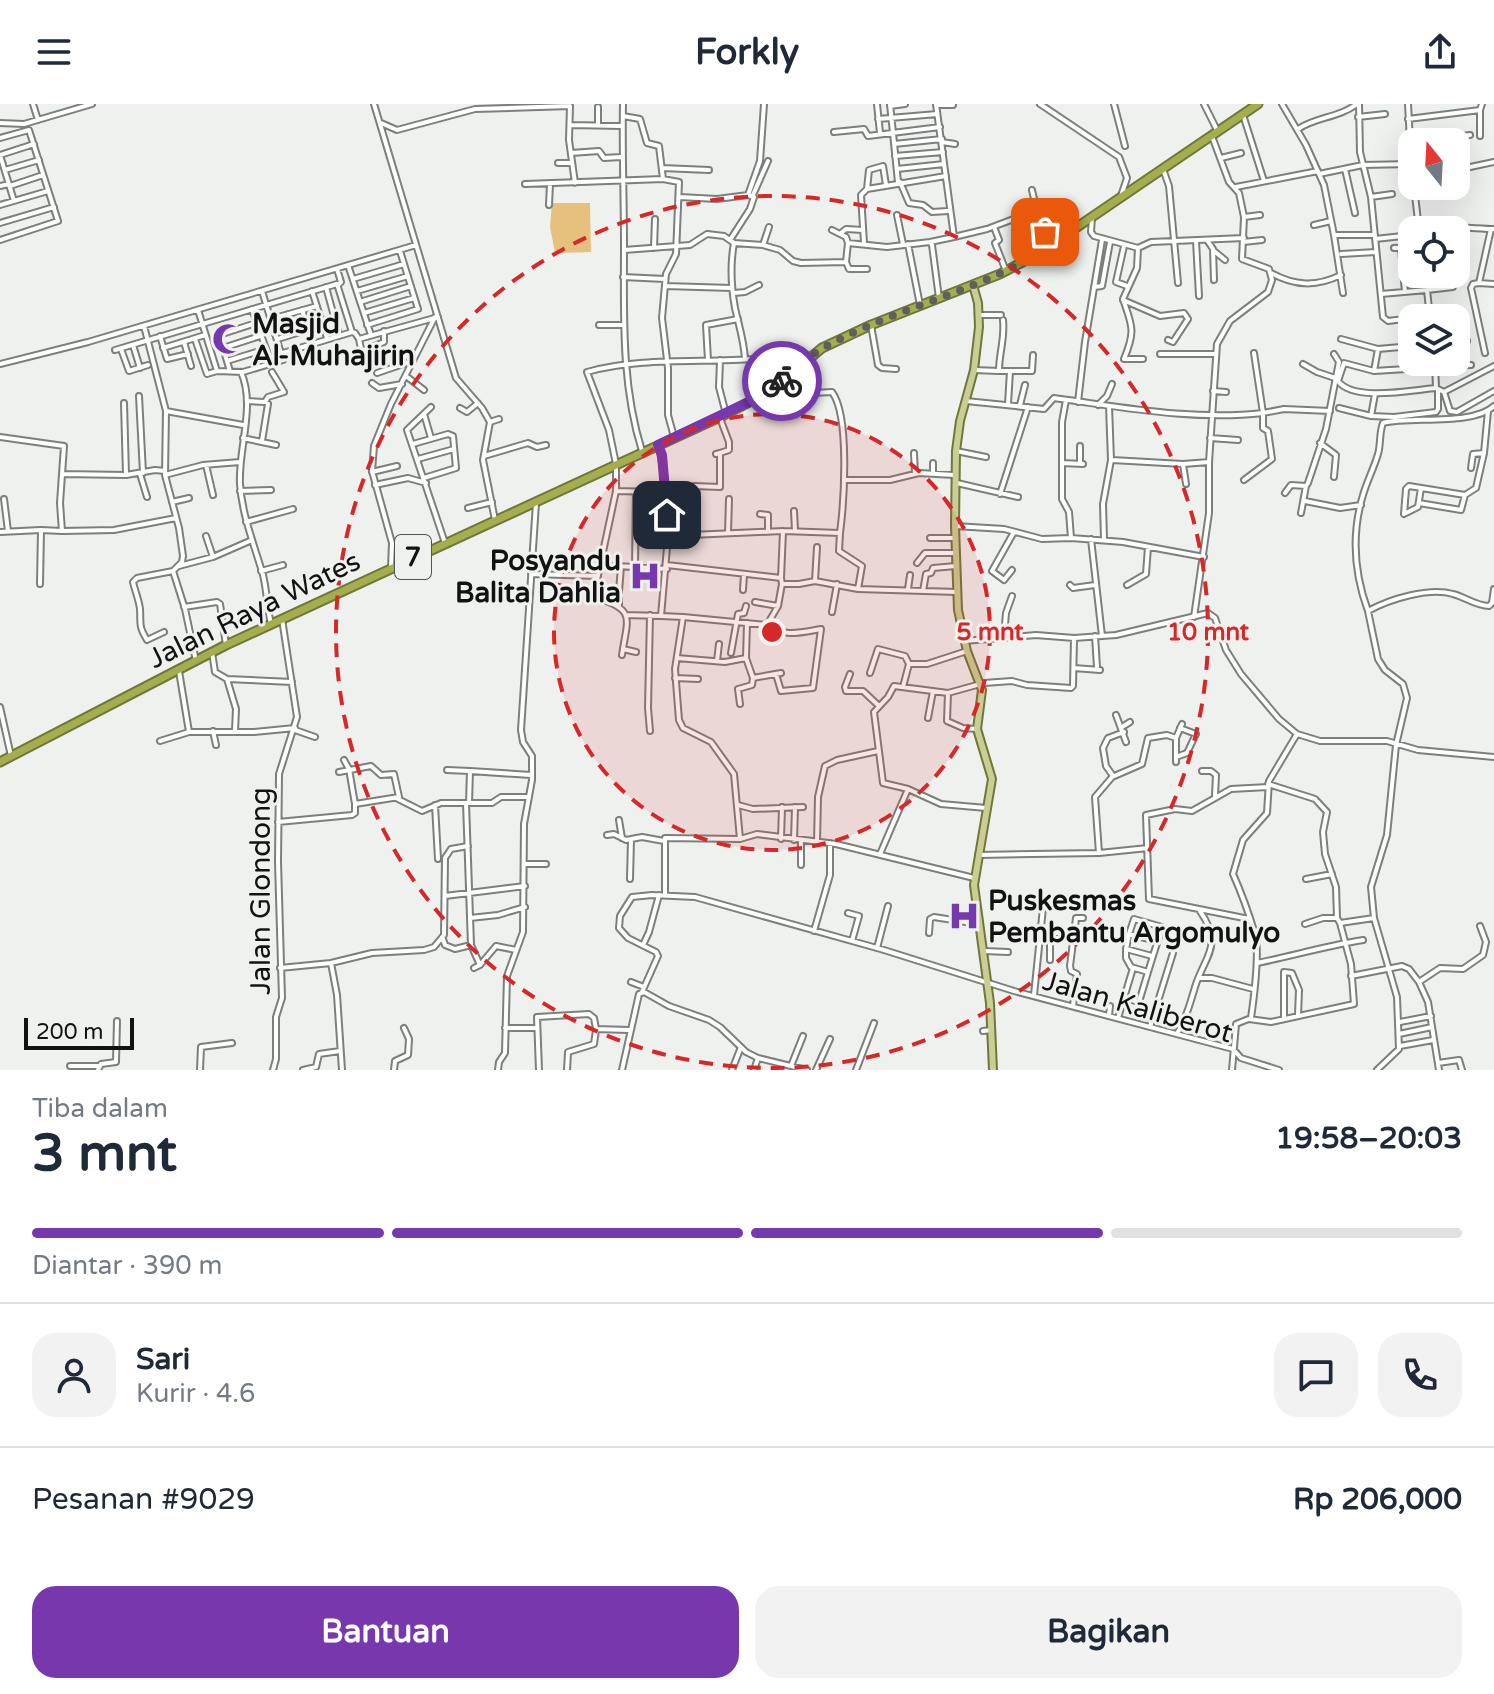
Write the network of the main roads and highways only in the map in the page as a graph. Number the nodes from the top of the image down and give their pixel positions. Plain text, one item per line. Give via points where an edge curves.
1 (1258, 104) edge
2 (1265, 104) edge
3 (1215, 135) junction
4 (973, 285) junction
5 (0, 762) edge
6 (993, 1070) edge

1 - 3 highway, Jalan Raya Wates / 7
2 - 3 highway, Jalan Raya Wates
3 - 4 highway, Jalan Raya Wates / 7 via 1050,246
4 - 5 highway, Jalan Raya Wates / 7 via 822,348 769,392 226,645
4 - 6 main road via 979,315 974,370 956,451 955,538 958,610 981,684 977,729 992,775 974,878

